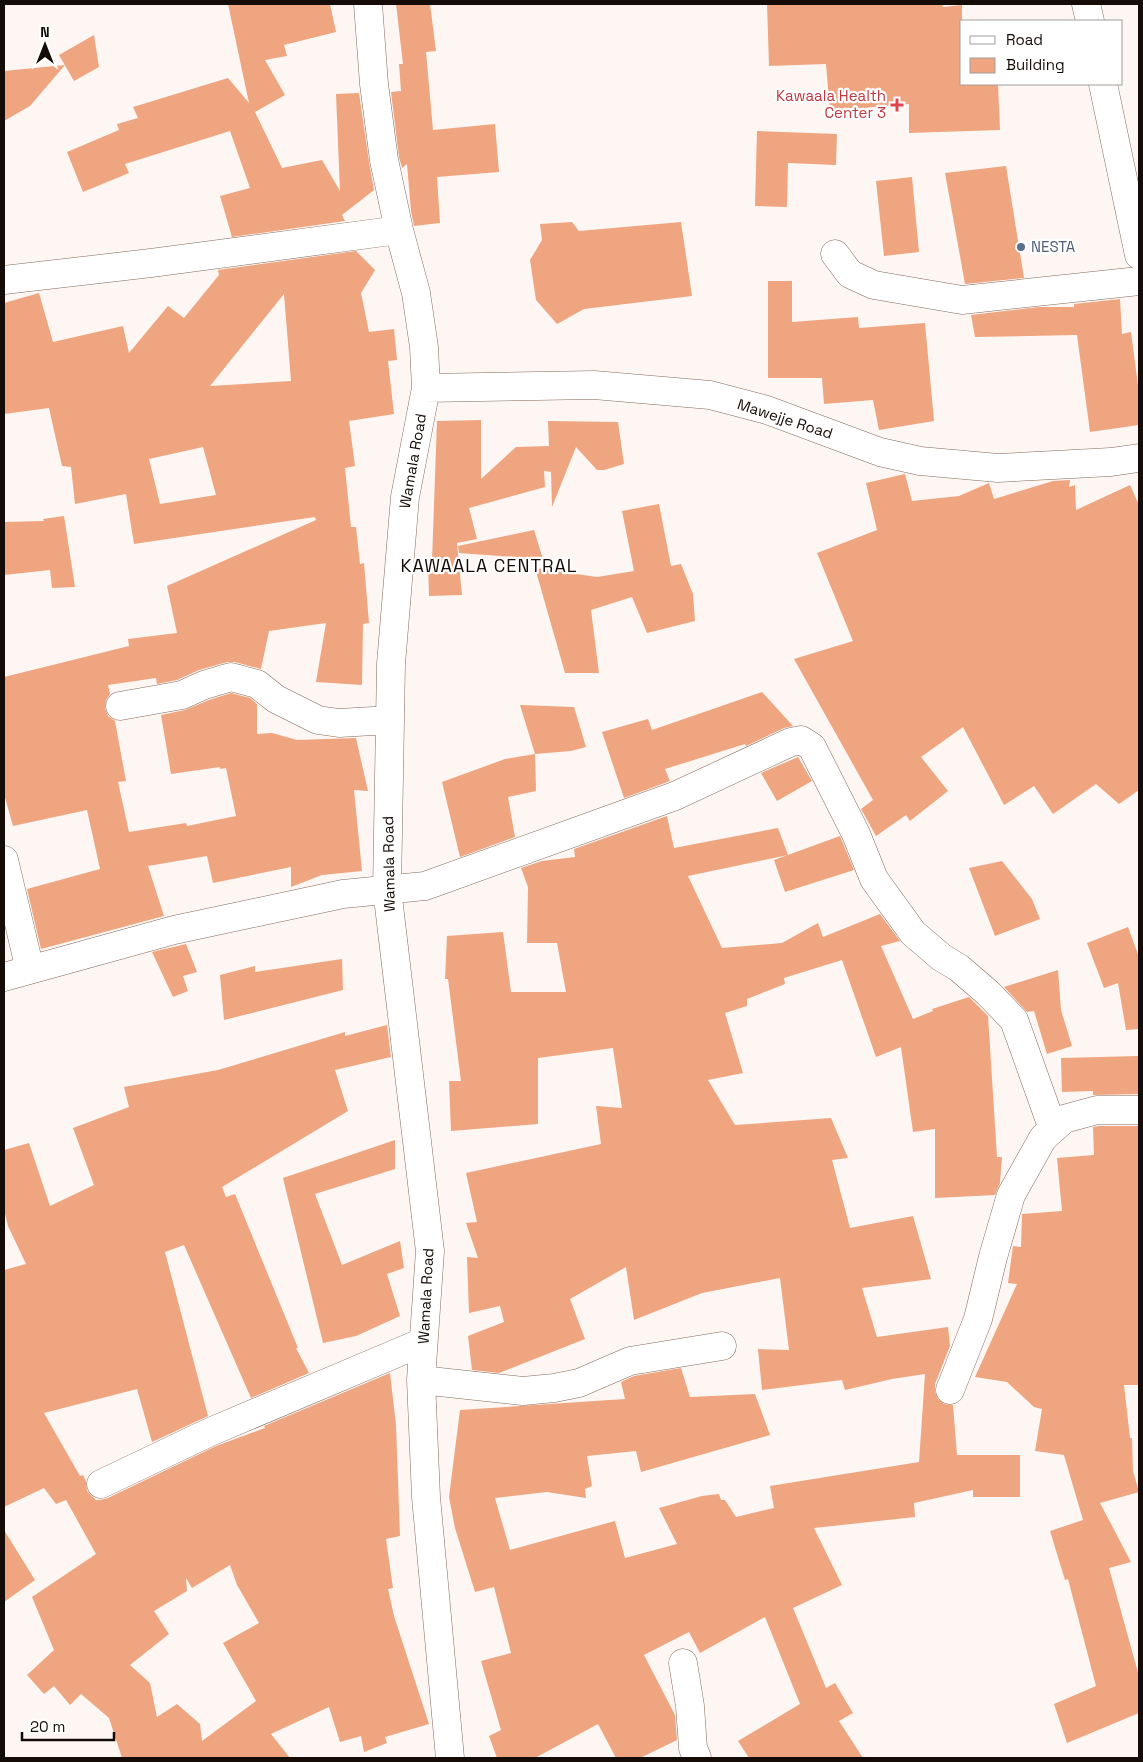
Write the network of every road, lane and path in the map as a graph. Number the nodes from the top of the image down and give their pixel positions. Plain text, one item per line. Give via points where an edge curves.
1 (368, 4) edge
2 (1086, 4) edge
3 (1090, 20) edge
4 (1103, 85) edge
5 (399, 230) junction
6 (834, 254) dead end
7 (1139, 255) edge
8 (4, 280) edge
9 (1139, 281) edge
10 (426, 388) junction
11 (1139, 458) edge
12 (120, 706) dead end
13 (390, 720) junction
14 (4, 860) edge
15 (387, 889) junction
16 (30, 970) junction
17 (4, 977) edge
18 (1139, 1110) edge
19 (1053, 1129) junction
20 (423, 1342) junction
21 (722, 1346) dead end
22 (421, 1380) junction
23 (950, 1390) dead end
24 (101, 1484) dead end
25 (683, 1663) dead end
26 (450, 1758) edge
27 (697, 1758) edge

1 - 5 street, Wamala Road via 383,150
2 - 3 street
4 - 7 street
5 - 8 street
5 - 10 street, Wamala Road via 416,292
6 - 9 street via 850,274 874,285 962,300
10 - 11 street, Mawejje Road via 594,385 710,395 767,410 880,452 920,461 998,468
10 - 13 street, Wamala Road via 406,497 391,664
12 - 13 street via 182,695 231,678 257,684 276,699 318,720 339,723
13 - 15 street, Wamala Road
14 - 16 street
15 - 16 street via 344,894 174,930
15 - 19 street via 425,886 675,796 801,740 812,747 856,834 874,878 913,933 959,968 1014,1020
15 - 20 street, Wamala Road via 430,1251
16 - 17 street
18 - 19 street via 1098,1110 1064,1119
19 - 23 street via 1043,1138 1011,1195 978,1319
20 - 22 street, Wamala Road
20 - 24 street via 210,1432
21 - 22 street via 630,1361 579,1383 554,1388 523,1391
22 - 26 street, Wamala Road via 426,1497
25 - 27 street

